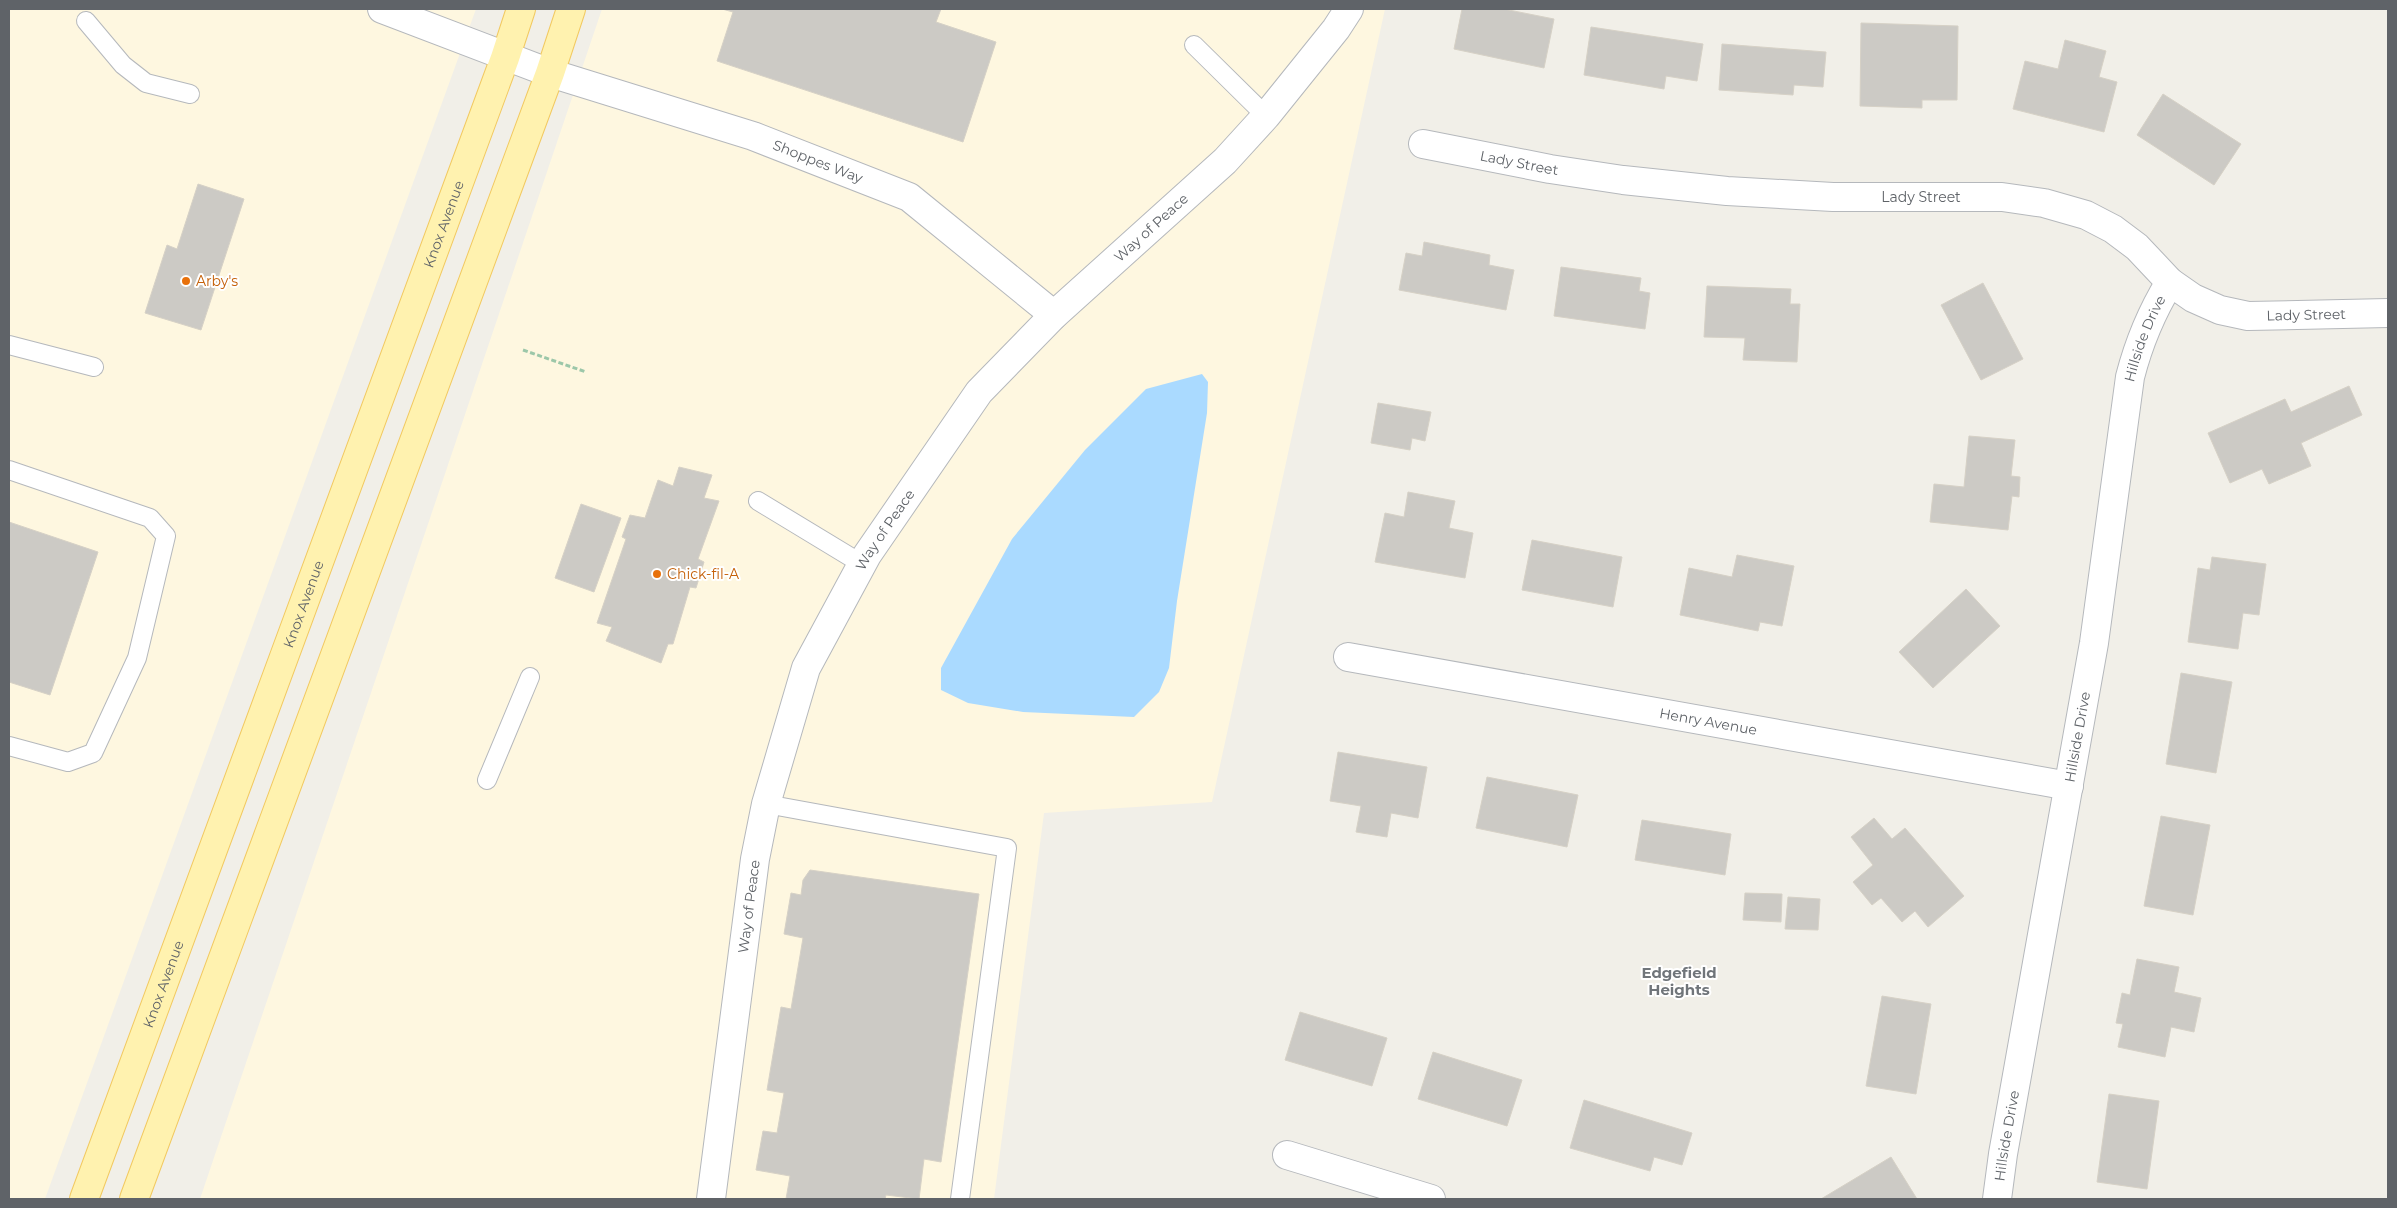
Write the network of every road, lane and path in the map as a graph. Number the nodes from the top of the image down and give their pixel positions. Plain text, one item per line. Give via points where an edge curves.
1 (382, 9) edge
2 (521, 9) edge
3 (571, 9) edge
4 (1349, 9) edge
5 (86, 21) dead end
6 (1194, 45) dead end
7 (505, 58) junction
8 (550, 73) junction
9 (190, 94) dead end
10 (1266, 116) junction
11 (1424, 144) dead end
12 (2170, 282) junction
13 (2388, 313) edge
14 (1054, 315) junction
15 (9, 345) edge
16 (523, 350) dead end
17 (94, 367) dead end
18 (586, 372) dead end
19 (9, 470) edge
20 (758, 501) dead end
21 (862, 564) junction
22 (1348, 656) dead end
23 (530, 677) dead end
24 (9, 746) edge
25 (487, 780) dead end
26 (2069, 786) junction
27 (766, 804) junction
28 (1286, 1155) dead end
29 (84, 1199) edge
30 (134, 1199) edge
31 (711, 1199) edge
32 (960, 1199) edge
33 (1431, 1199) edge
34 (1997, 1199) edge

1 - 7 street, Shoppes Way
2 - 7 main road, Knox Avenue
3 - 8 main road
4 - 10 street, Way of Peace
5 - 9 lane via 123,65 146,83
6 - 10 lane
7 - 8 street, Shoppes Way
7 - 29 main road, Knox Avenue
8 - 14 street, Shoppes Way via 753,136 909,198
8 - 30 main road
10 - 14 street, Way of Peace via 1225,161
11 - 12 street, Lady Street via 1623,180 1728,191 1833,198 2002,197 2044,203 2086,215 2113,229 2137,247
12 - 13 street, Lady Street via 2193,298 2220,310 2248,316
12 - 26 street, Hillside Drive via 2138,344 2130,377 2094,643
14 - 21 street, Way of Peace via 979,392
15 - 17 lane
16 - 18 path
19 - 24 lane via 150,518 166,536 137,658 93,753 68,762
20 - 21 lane
21 - 27 street, Way of Peace via 806,668
22 - 26 street, Henry Avenue
23 - 25 lane
26 - 34 street, Hillside Drive
27 - 31 street, Way of Peace via 755,859
27 - 32 lane via 1007,848
28 - 33 street

